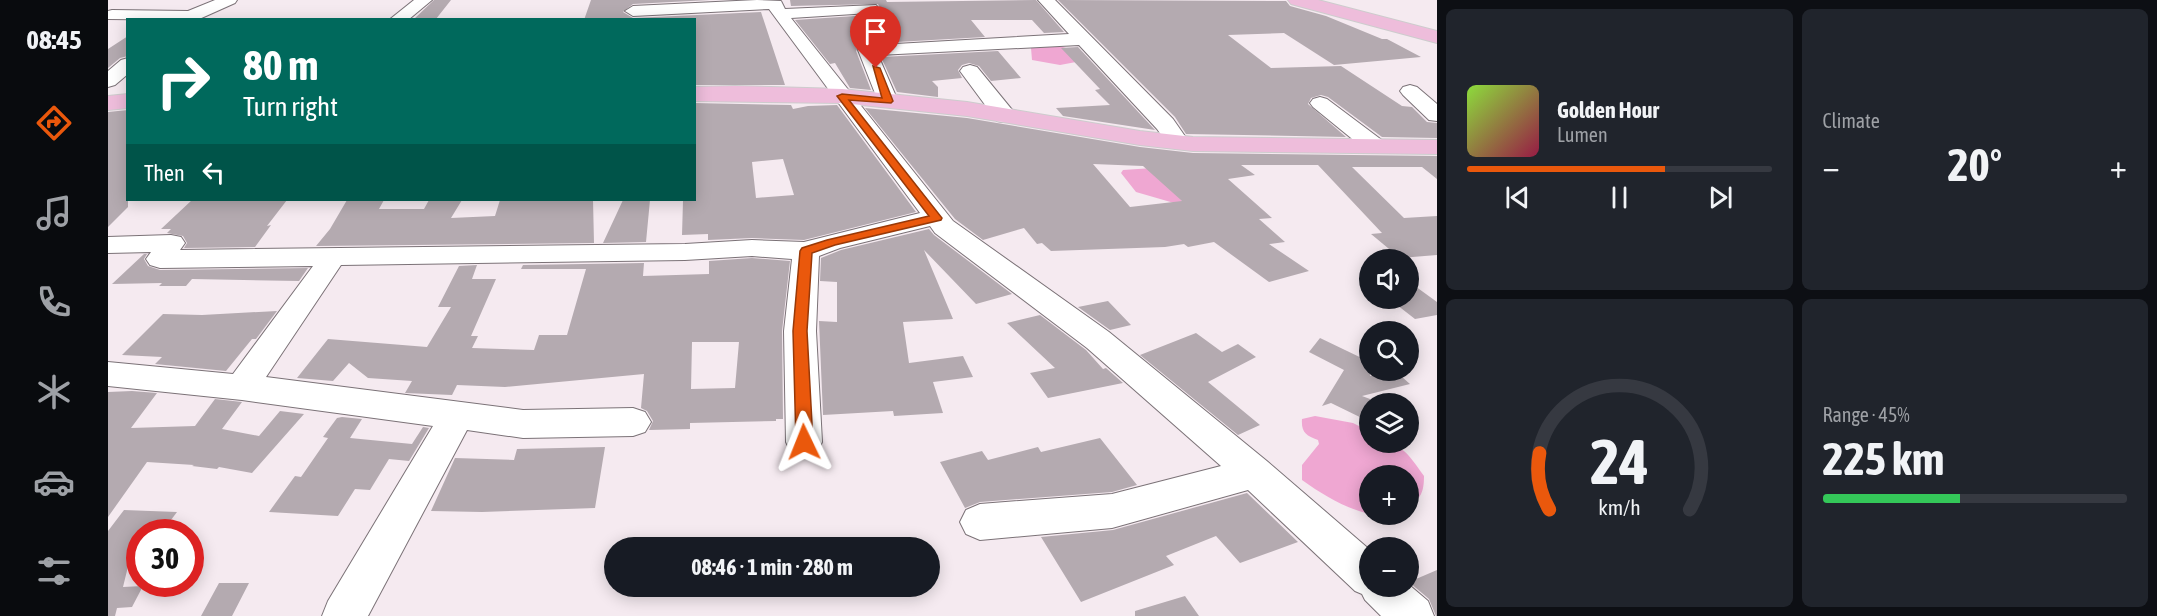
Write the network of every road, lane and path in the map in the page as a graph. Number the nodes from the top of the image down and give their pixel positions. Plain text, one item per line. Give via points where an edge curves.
1 (229, 0) edge
2 (424, 0) edge
3 (1046, 0) edge
4 (1297, 0) edge
5 (1314, 0) edge
6 (870, 8) dead end
7 (633, 11) dead end
8 (779, 14) junction
9 (112, 15) dead end
10 (184, 18) edge
11 (401, 18) edge
12 (1437, 32) edge
13 (1437, 37) edge
14 (1083, 39) junction
15 (126, 66) edge
16 (970, 71) dead end
17 (108, 81) edge
18 (1410, 91) dead end
19 (696, 94) edge
20 (842, 96) junction
21 (126, 100) edge
22 (888, 101) junction
23 (108, 103) edge
24 (1320, 104) dead end
25 (1437, 115) edge
26 (1005, 116) junction
27 (1178, 142) junction
28 (1375, 146) junction
29 (1437, 147) edge
30 (936, 218) junction
31 (108, 245) edge
32 (806, 251) junction
33 (333, 257) junction
34 (108, 374) edge
35 (242, 387) junction
36 (457, 416) junction
37 (633, 422) dead end
38 (804, 442) dead end
39 (1255, 473) junction
40 (980, 522) dead end
41 (1359, 567) edge
42 (1392, 597) edge
43 (344, 616) edge
44 (1412, 616) edge

1 - 10 street
2 - 11 street
3 - 14 street
4 - 13 main road
5 - 12 main road
6 - 8 street
7 - 8 street via 775,4
8 - 20 street
9 - 10 street
14 - 22 street via 867,50
14 - 27 street via 1166,124
15 - 17 street
16 - 26 street
18 - 25 street
19 - 20 main road
20 - 22 main road
20 - 30 street
21 - 23 main road
22 - 26 main road
24 - 28 street
26 - 27 main road
27 - 28 main road
28 - 29 main road
30 - 32 street
30 - 39 street via 1098,340
31 - 33 street via 171,243 160,259
32 - 33 street via 752,248
32 - 38 street via 800,331
33 - 35 street
34 - 35 street
35 - 36 street
36 - 37 street via 523,424
36 - 43 street
39 - 40 street via 1112,511
39 - 41 street
42 - 44 street

